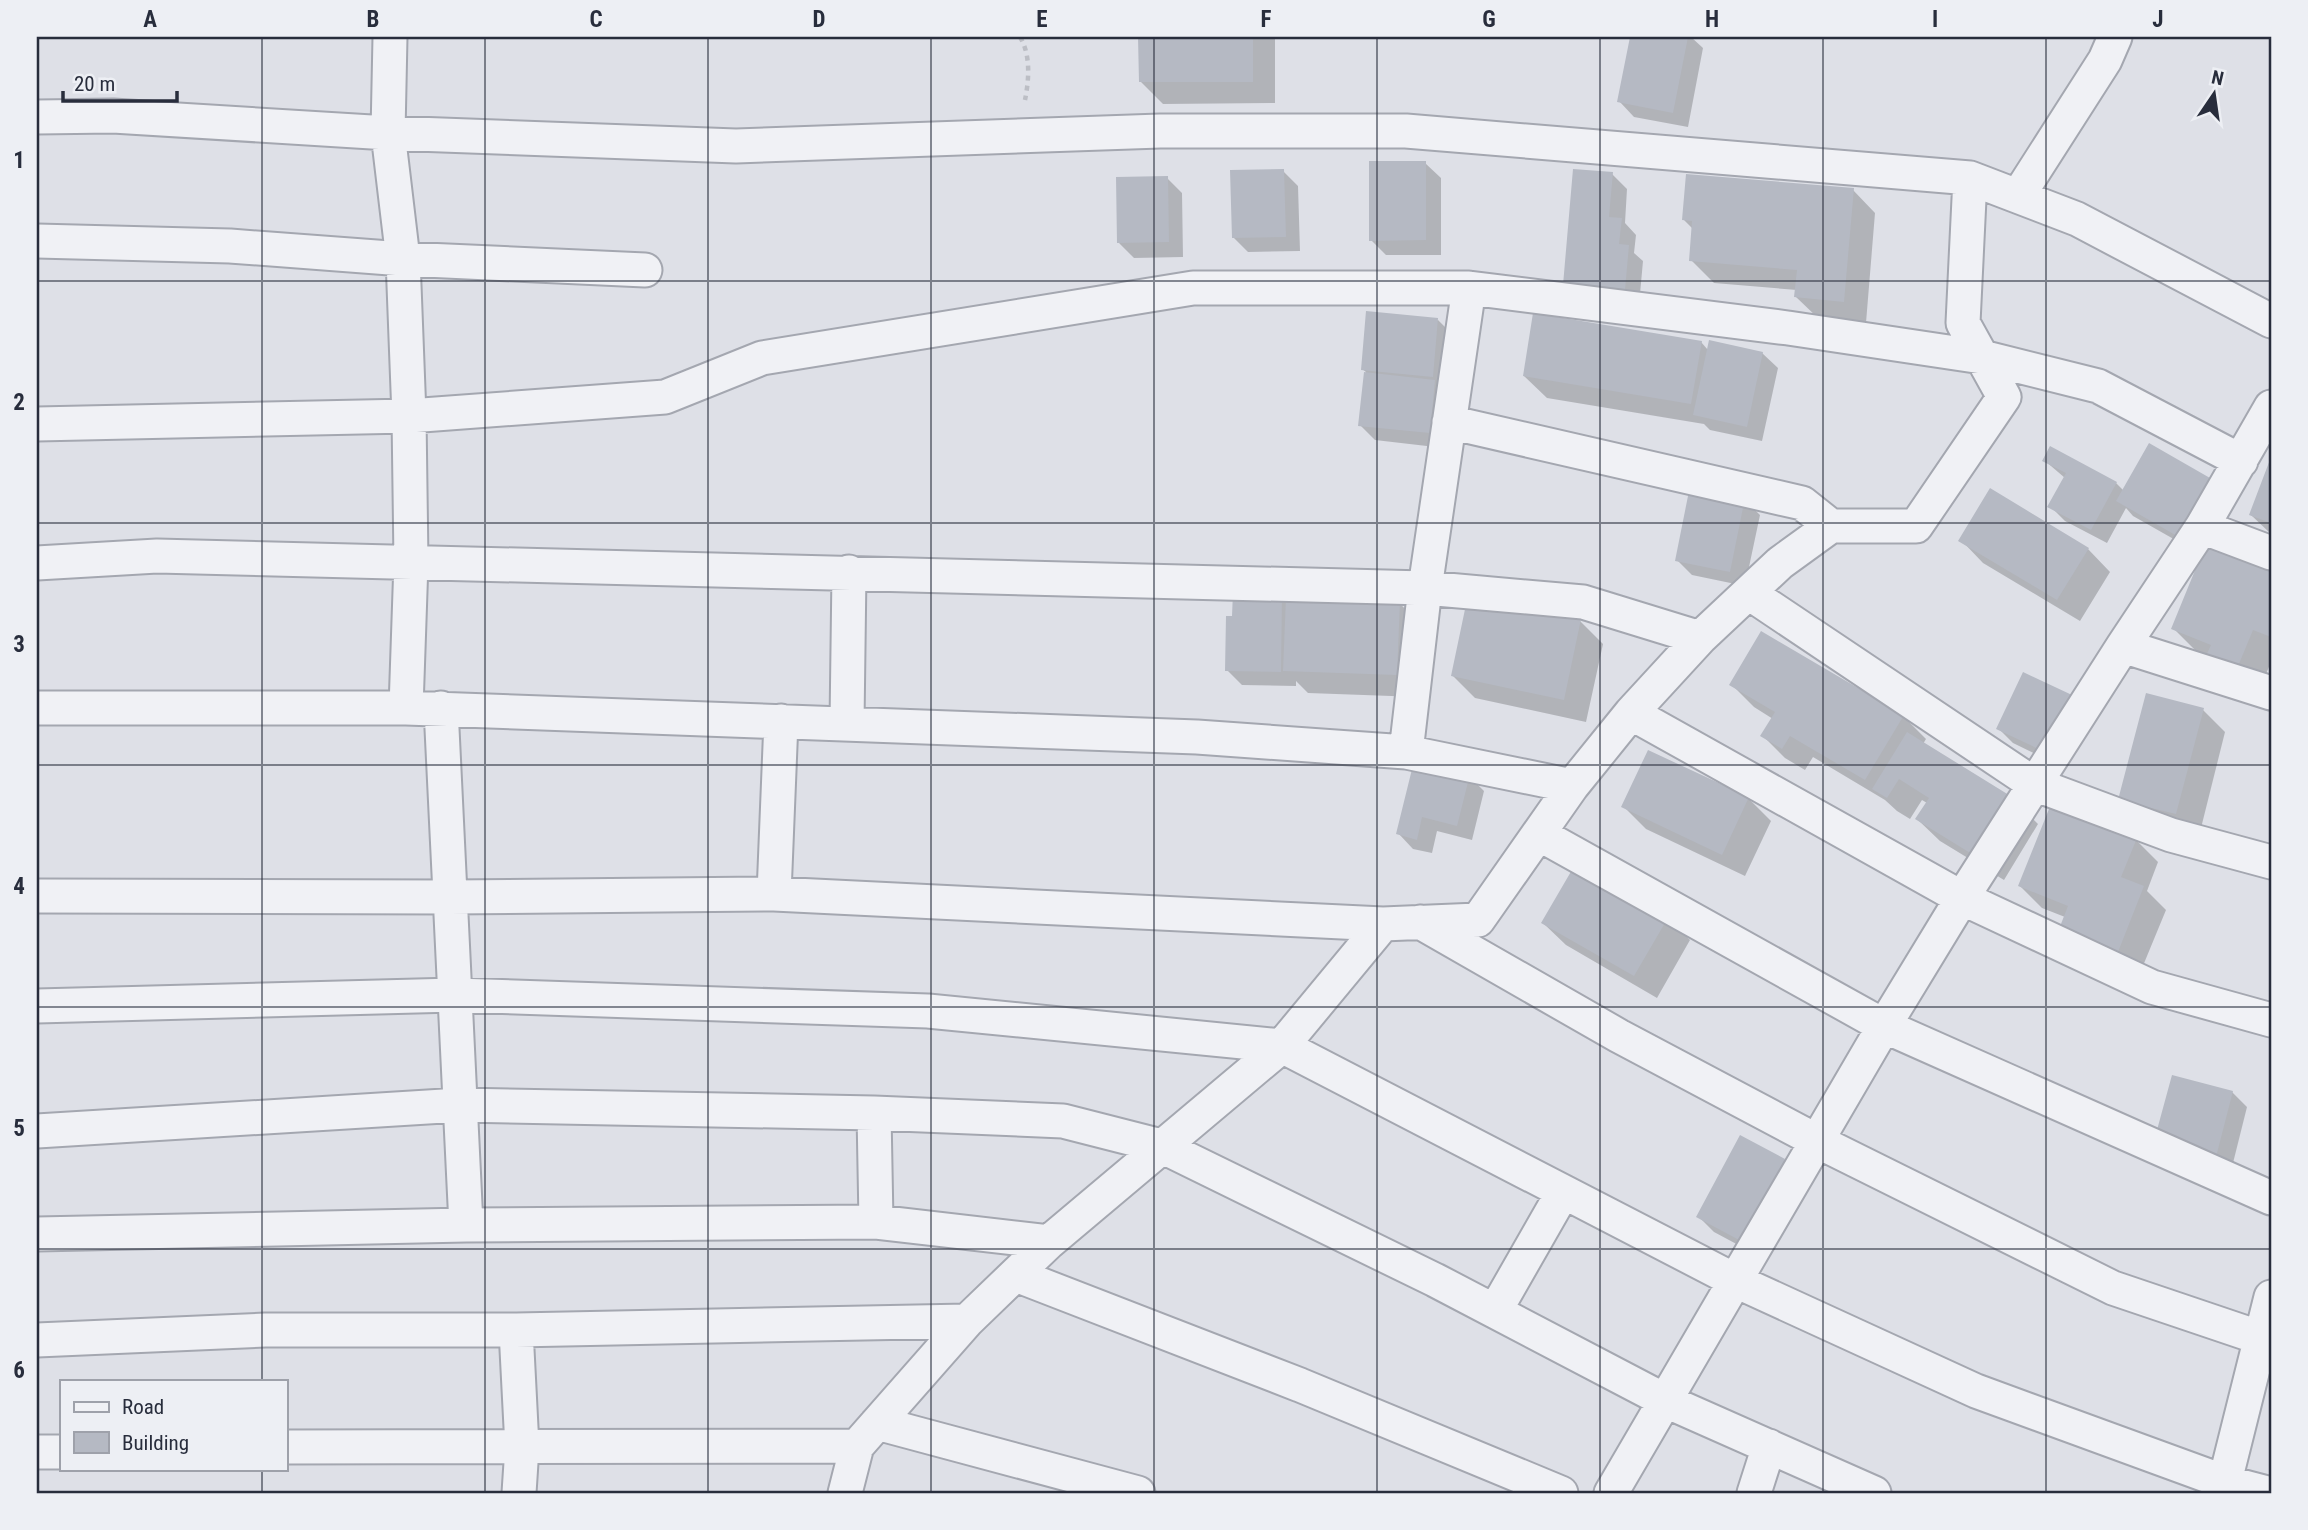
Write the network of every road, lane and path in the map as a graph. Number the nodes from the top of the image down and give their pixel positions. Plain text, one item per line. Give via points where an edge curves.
1 (390, 37) edge
2 (1020, 37) edge
3 (2115, 37) edge
4 (37, 117) edge
5 (388, 133) junction
6 (1017, 137) junction
7 (1970, 178) junction
8 (2018, 196) junction
9 (37, 241) edge
10 (403, 259) junction
11 (645, 270) dead end
12 (1469, 288) junction
13 (2271, 321) edge
14 (1982, 358) junction
15 (2271, 407) edge
16 (409, 416) junction
17 (1449, 422) junction
18 (37, 424) edge
19 (2241, 461) junction
20 (1831, 526) junction
21 (2202, 527) junction
22 (2271, 553) edge
23 (411, 562) junction
24 (37, 563) edge
25 (849, 572) junction
26 (1424, 589) junction
27 (1749, 593) junction
28 (1700, 638) junction
29 (2123, 646) junction
30 (2271, 693) edge
31 (37, 708) edge
32 (406, 708) junction
33 (441, 708) junction
34 (1632, 713) junction
35 (781, 720) junction
36 (847, 723) junction
37 (1406, 752) junction
38 (2034, 784) junction
39 (1572, 786) junction
40 (1539, 834) junction
41 (2271, 862) edge
42 (774, 894) junction
43 (37, 897) edge
44 (450, 897) junction
45 (1962, 898) junction
46 (1420, 922) junction
47 (1383, 924) junction
48 (455, 995) junction
49 (37, 1006) edge
50 (2271, 1020) edge
51 (1884, 1026) junction
52 (1282, 1046) junction
53 (460, 1105) junction
54 (874, 1113) junction
55 (37, 1131) edge
56 (1817, 1141) junction
57 (1161, 1146) junction
58 (1563, 1192) junction
59 (2271, 1198) edge
60 (876, 1222) junction
61 (466, 1225) junction
62 (37, 1234) edge
63 (1049, 1242) junction
64 (1016, 1275) junction
65 (1736, 1281) junction
66 (2271, 1300) edge
67 (1495, 1311) junction
68 (967, 1321) junction
69 (516, 1330) junction
70 (2261, 1338) junction
71 (37, 1340) edge
72 (1666, 1401) junction
73 (867, 1435) junction
74 (1769, 1446) junction
75 (287, 1447) edge
76 (522, 1447) junction
77 (37, 1452) edge
78 (60, 1452) edge
79 (2224, 1488) edge
80 (519, 1493) edge
81 (845, 1493) edge
82 (1138, 1493) edge
83 (1560, 1493) edge
84 (1611, 1493) edge
85 (1754, 1493) edge
86 (1874, 1493) edge
87 (2267, 1493) edge

1 - 5 street
2 - 6 path via 1028,76
3 - 8 street
4 - 5 street via 113,116
5 - 6 street via 736,146
5 - 10 street
6 - 7 street via 1160,131 1406,131
7 - 8 street
7 - 14 street via 1963,323
8 - 13 street via 2077,219
9 - 10 street via 230,246
10 - 11 street
10 - 16 street
12 - 14 street
12 - 16 street via 1194,288 762,358 665,397
12 - 17 street
14 - 19 street via 2098,386
14 - 20 street via 2004,397 1916,526
15 - 19 street
16 - 18 street
16 - 23 street
17 - 20 street via 1802,503
17 - 26 street
19 - 21 street
20 - 27 street via 1780,563
21 - 22 street
21 - 29 street
23 - 24 street via 157,556
23 - 25 street
23 - 32 street
25 - 26 street
25 - 36 street
26 - 28 street via 1583,602
26 - 37 street
27 - 28 street
27 - 38 street
28 - 34 street
29 - 30 street
29 - 38 street
31 - 32 street
32 - 33 street
33 - 35 street
33 - 44 street
34 - 39 street
34 - 45 street
35 - 36 street
35 - 42 street
36 - 37 street via 1197,737
37 - 39 street
38 - 41 street via 2171,835
38 - 45 street
39 - 40 street
40 - 46 street via 1478,920
40 - 51 street
42 - 44 street
42 - 47 street
43 - 44 street
44 - 48 street
45 - 50 street via 2152,987
45 - 51 street
46 - 47 street
46 - 56 street via 1619,1036
47 - 52 street
48 - 49 street
48 - 52 street via 928,1011
48 - 53 street
51 - 56 street
51 - 59 street
52 - 57 street
52 - 58 street
53 - 54 street
53 - 55 street
53 - 61 street
54 - 57 street via 1063,1121
54 - 60 street
56 - 65 street
56 - 70 street via 2113,1288
57 - 63 street
57 - 67 street
58 - 65 street
58 - 67 street
60 - 61 street
60 - 63 street
61 - 62 street
63 - 64 street
64 - 68 street
64 - 83 street via 1300,1385
65 - 72 street
65 - 79 street via 1976,1391
66 - 70 street
67 - 72 street
68 - 69 street
68 - 73 street
69 - 71 street via 265,1330
69 - 76 street
70 - 79 street
72 - 74 street
72 - 84 street
73 - 76 street
73 - 81 street
73 - 82 street
74 - 85 street
74 - 86 street
75 - 76 street
76 - 80 street
77 - 78 street
79 - 87 street

